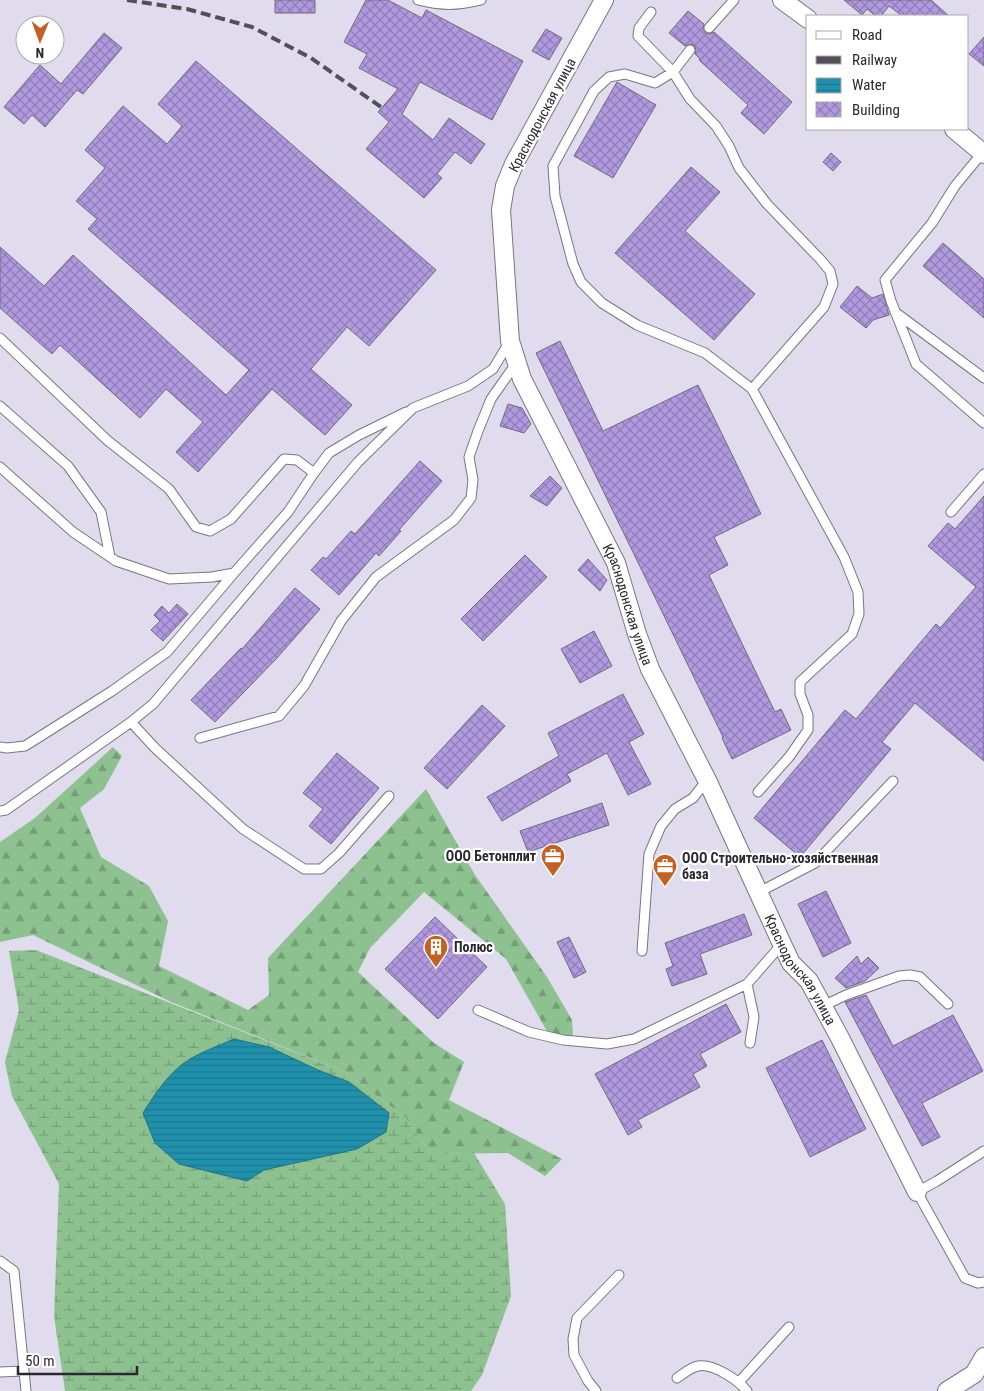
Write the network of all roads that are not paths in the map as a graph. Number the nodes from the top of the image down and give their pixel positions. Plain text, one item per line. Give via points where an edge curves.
1 (418, 0) edge
2 (480, 0) edge
3 (604, 0) edge
4 (734, 0) edge
5 (782, 0) edge
6 (651, 12) dead end
7 (806, 18) edge
8 (709, 28) dead end
9 (690, 50) dead end
10 (674, 72) junction
11 (955, 130) edge
12 (983, 153) edge
13 (895, 312) junction
14 (0, 338) edge
15 (510, 341) junction
16 (517, 362) junction
17 (984, 378) edge
18 (752, 389) junction
19 (0, 406) edge
20 (413, 408) junction
21 (984, 423) edge
22 (0, 467) edge
23 (314, 473) junction
24 (984, 474) edge
25 (952, 512) dead end
26 (110, 557) junction
27 (234, 573) junction
28 (131, 722) junction
29 (200, 738) dead end
30 (0, 747) edge
31 (707, 780) junction
32 (892, 781) dead end
33 (758, 792) dead end
34 (389, 796) dead end
35 (0, 811) edge
36 (759, 892) junction
37 (782, 944) junction
38 (642, 950) dead end
39 (747, 984) junction
40 (948, 1004) dead end
41 (822, 1006) junction
42 (478, 1010) dead end
43 (750, 1043) dead end
44 (984, 1151) edge
45 (917, 1192) junction
46 (0, 1261) edge
47 (619, 1274) dead end
48 (984, 1282) edge
49 (789, 1327) dead end
50 (984, 1357) edge
51 (23, 1371) junction
52 (0, 1372) edge
53 (677, 1378) dead end
54 (739, 1382) junction
55 (26, 1391) edge
56 (596, 1391) edge
57 (747, 1391) edge
58 (947, 1391) edge

1 - 2 lane via 459,5
3 - 15 street, Краснодонская улица via 505,186 502,210
4 - 8 lane
5 - 7 street
6 - 10 lane via 639,28 638,36
9 - 10 lane
10 - 18 lane via 690,99 716,126 739,168 767,204 830,271 833,284 824,307
10 - 18 lane via 655,83 625,74 610,76 594,92 553,166 555,196 580,282 602,303 637,325 705,353
11 - 12 street
12 - 13 lane via 885,280
13 - 17 lane
13 - 21 lane via 916,364
14 - 23 lane via 107,440 169,489 196,526 210,531 231,519 284,459 297,460
15 - 16 street, Краснодонская улица
15 - 20 lane via 493,369 468,386
16 - 29 lane via 492,399 478,431 469,457 473,480 471,498 454,520 376,577 341,621 304,686 279,716
16 - 31 street, Краснодонская улица via 522,379 616,563 650,669
18 - 33 lane via 844,557 858,592 859,614 852,634 800,682 808,730
19 - 26 lane via 68,466 102,512
20 - 23 lane via 329,453
20 - 28 lane via 358,462 153,704
22 - 26 lane via 73,532
23 - 27 lane via 288,512
24 - 25 lane
26 - 27 lane via 169,579
27 - 30 lane via 166,652 25,746
28 - 34 lane via 243,829 304,869 321,869
28 - 35 lane via 6,810
31 - 36 street, Краснодонская улица
31 - 38 lane via 693,798 676,809 662,826 648,854
32 - 36 lane via 815,863
36 - 37 street, Краснодонская улица
37 - 39 lane
37 - 41 street, Краснодонская улица via 791,963 809,980
39 - 42 lane via 634,1039 607,1044 563,1040 529,1032
39 - 43 lane via 754,1017
40 - 41 lane via 920,977 908,975
41 - 45 street, Краснодонская улица
44 - 45 lane
45 - 48 lane via 965,1278
46 - 51 lane via 14,1270
47 - 56 lane via 576,1318 574,1355
49 - 54 lane
50 - 58 street via 974,1374
51 - 52 lane
51 - 55 lane
53 - 54 lane via 698,1366 716,1368
54 - 57 lane

